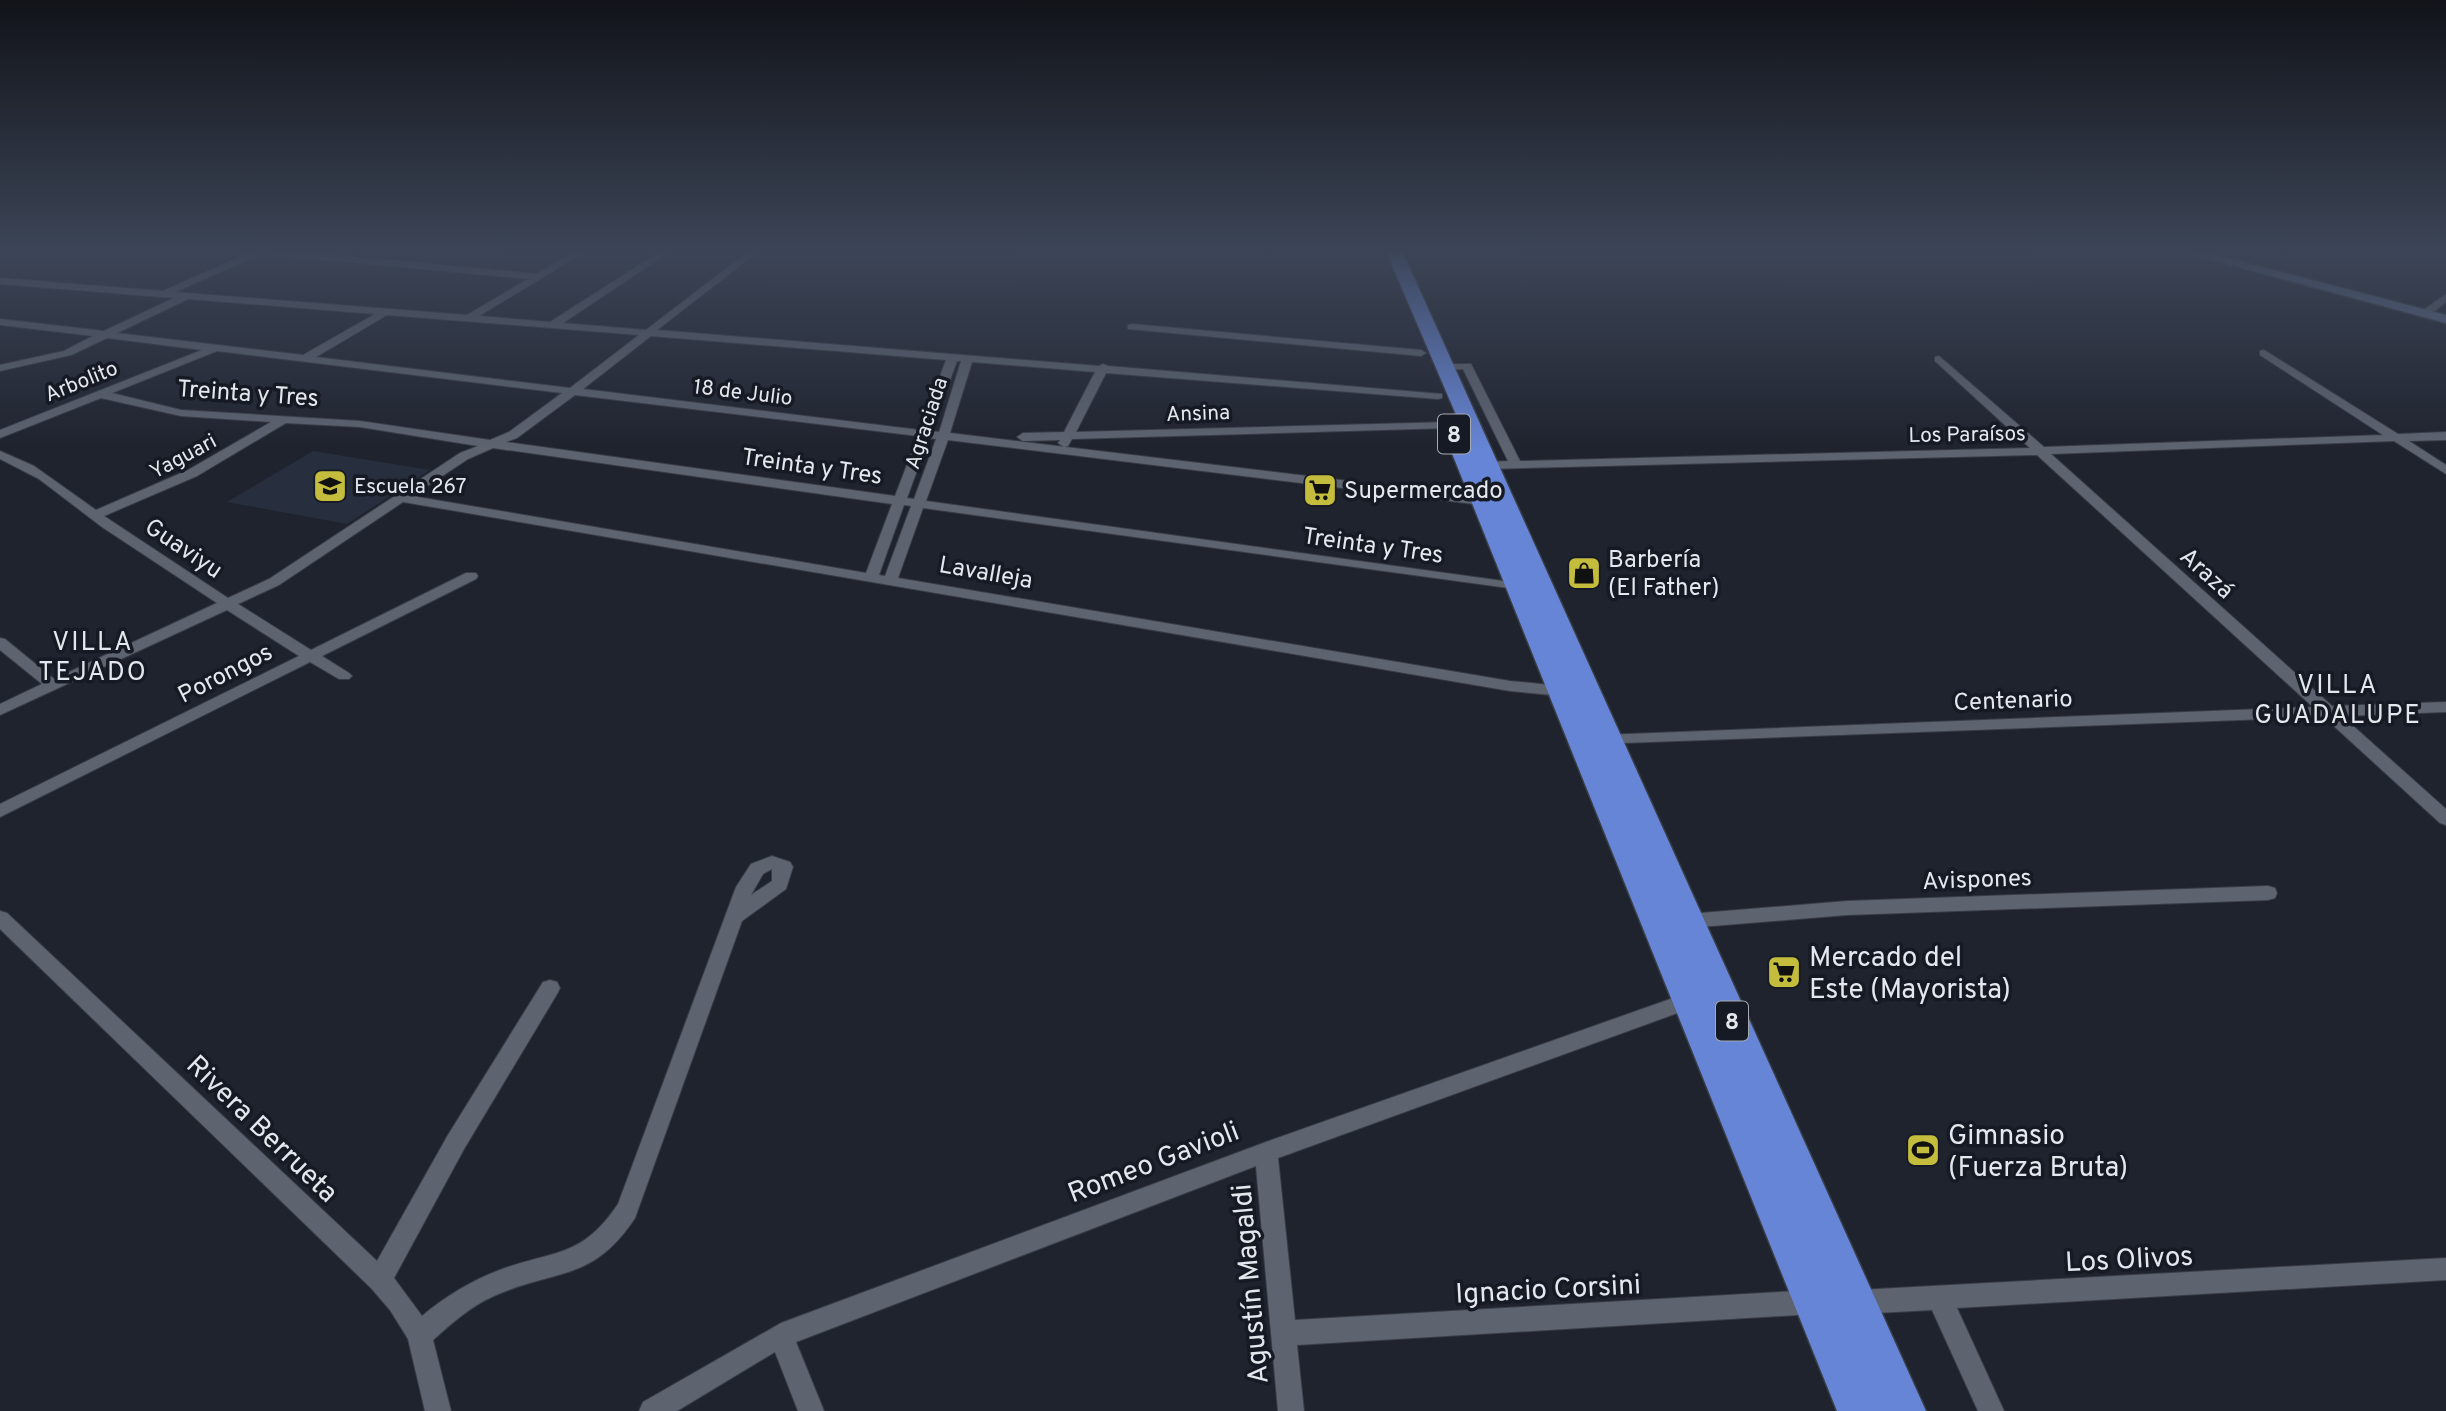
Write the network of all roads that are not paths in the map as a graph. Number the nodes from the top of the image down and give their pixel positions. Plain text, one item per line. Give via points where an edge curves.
1 (144, 317) edge
2 (377, 317) edge
3 (471, 317) edge
4 (565, 317) edge
5 (669, 317) edge
6 (1406, 317) edge
7 (1422, 317) edge
8 (0, 322) edge
9 (554, 324) junction
10 (1132, 327) dead end
11 (649, 332) junction
12 (108, 335) junction
13 (215, 348) junction
14 (1421, 353) junction
15 (2264, 353) dead end
16 (953, 356) junction
17 (968, 357) junction
18 (306, 358) junction
19 (1939, 359) dead end
20 (1444, 367) junction
21 (0, 368) edge
22 (1103, 368) junction
23 (574, 391) junction
24 (100, 394) junction
25 (1438, 396) junction
26 (284, 419) junction
27 (1451, 425) junction
28 (945, 431) junction
29 (926, 433) junction
30 (0, 434) edge
31 (1068, 436) junction
32 (2446, 436) edge
33 (2395, 437) junction
34 (491, 444) junction
35 (1061, 451) junction
36 (2040, 452) junction
37 (0, 455) edge
38 (1489, 465) junction
39 (1516, 465) junction
40 (2446, 470) edge
41 (402, 498) junction
42 (1482, 501) junction
43 (901, 502) junction
44 (919, 504) junction
45 (95, 516) junction
46 (471, 576) dead end
47 (872, 576) junction
48 (891, 579) junction
49 (1518, 587) junction
50 (229, 606) junction
51 (0, 642) edge
52 (310, 656) junction
53 (344, 676) dead end
54 (52, 685) junction
55 (1561, 691) junction
56 (2446, 707) edge
57 (0, 710) edge
58 (2326, 712) junction
59 (1595, 741) junction
60 (0, 811) edge
61 (2446, 819) edge
62 (2268, 893) dead end
63 (735, 916) dead end
64 (0, 918) edge
65 (1688, 921) junction
66 (550, 988) dead end
67 (1690, 1000) junction
68 (1266, 1152) junction
69 (2446, 1269) edge
70 (380, 1280) junction
71 (1940, 1300) junction
72 (1835, 1302) junction
73 (1283, 1333) junction
74 (419, 1335) junction
75 (781, 1335) junction
76 (438, 1411) edge
77 (652, 1411) edge
78 (811, 1411) edge
79 (1291, 1411) edge
80 (1860, 1411) edge
81 (1903, 1411) edge
82 (1991, 1411) edge

1 - 12 street
2 - 18 street
3 - 9 street
4 - 9 street
5 - 11 street
6 - 14 highway, 8
7 - 20 highway, 8
8 - 12 street, 18 de Julio
9 - 11 street
10 - 14 street
11 - 16 street
11 - 23 street
12 - 13 street, 18 de Julio
12 - 21 street via 51,358
13 - 18 street, 18 de Julio
13 - 24 street, Arbolito
14 - 25 highway, 8
15 - 33 street
16 - 17 street
16 - 29 street, Agraciada
17 - 22 street
17 - 28 street, Agraciada
18 - 23 street, 18 de Julio
19 - 36 street, Arazá
20 - 38 highway, 8
20 - 39 street via 1467,366
22 - 25 street
22 - 31 street
23 - 29 street, 18 de Julio
23 - 34 street via 513,435
24 - 26 street, Treinta y Tres via 181,414
24 - 30 street, Arbolito
25 - 27 highway, 8
26 - 34 street, Treinta y Tres via 411,430
26 - 45 street, Yaguari via 197,472
27 - 31 street, Ansina
27 - 42 highway, 8
28 - 29 street, 18 de Julio
28 - 31 street, Ansina
28 - 35 street, 18 de Julio
28 - 44 street, Agraciada
29 - 43 street, Agraciada
31 - 35 street
32 - 33 street, Los Paraísos
33 - 36 street, Los Paraísos
33 - 40 street
34 - 41 street via 464,456
34 - 43 street, Treinta y Tres
35 - 42 street, 18 de Julio
36 - 39 street, Los Paraísos
36 - 58 street, Arazá
37 - 45 street, Guaviyu via 43,474
38 - 39 street, Los Paraísos
38 - 59 highway, 8
41 - 47 street, Lavalleja
41 - 50 street via 284,576
42 - 49 highway, 8
43 - 44 street, Treinta y Tres
43 - 47 street, Agraciada
44 - 48 street, Agraciada
44 - 49 street, Treinta y Tres
45 - 50 street, Guaviyu
46 - 52 street, Porongos
47 - 48 street, Lavalleja
48 - 55 street, Lavalleja via 1510,687
49 - 55 highway, 8
50 - 52 street, Guaviyu
50 - 54 street
51 - 54 street
52 - 53 street, Guaviyu
52 - 60 street, Porongos
54 - 57 street
55 - 59 highway, 8
56 - 58 street, Centenario
58 - 59 street, Centenario
58 - 61 street, Arazá
59 - 65 highway, 8
59 - 67 highway, 8
62 - 65 street, Avispones via 1847,908
63 - 74 street via 617,1228 602,1245 582,1257 486,1287
64 - 70 street, Rivera Berrueta
65 - 72 highway, 8
66 - 70 street via 456,1142
67 - 68 street, Romeo Gavioli
67 - 72 highway, 8
68 - 73 street, Agustín Magaldi
68 - 75 street, Romeo Gavioli
69 - 71 street, Los Olivos
70 - 74 street, Rivera Berrueta
71 - 72 street, Los Olivos
71 - 82 street
72 - 73 street, Ignacio Corsini
72 - 80 highway, 8
72 - 81 highway, 8
73 - 79 street, Agustín Magaldi
74 - 76 street, Rivera Berrueta
75 - 77 street, Romeo Gavioli
75 - 78 street

